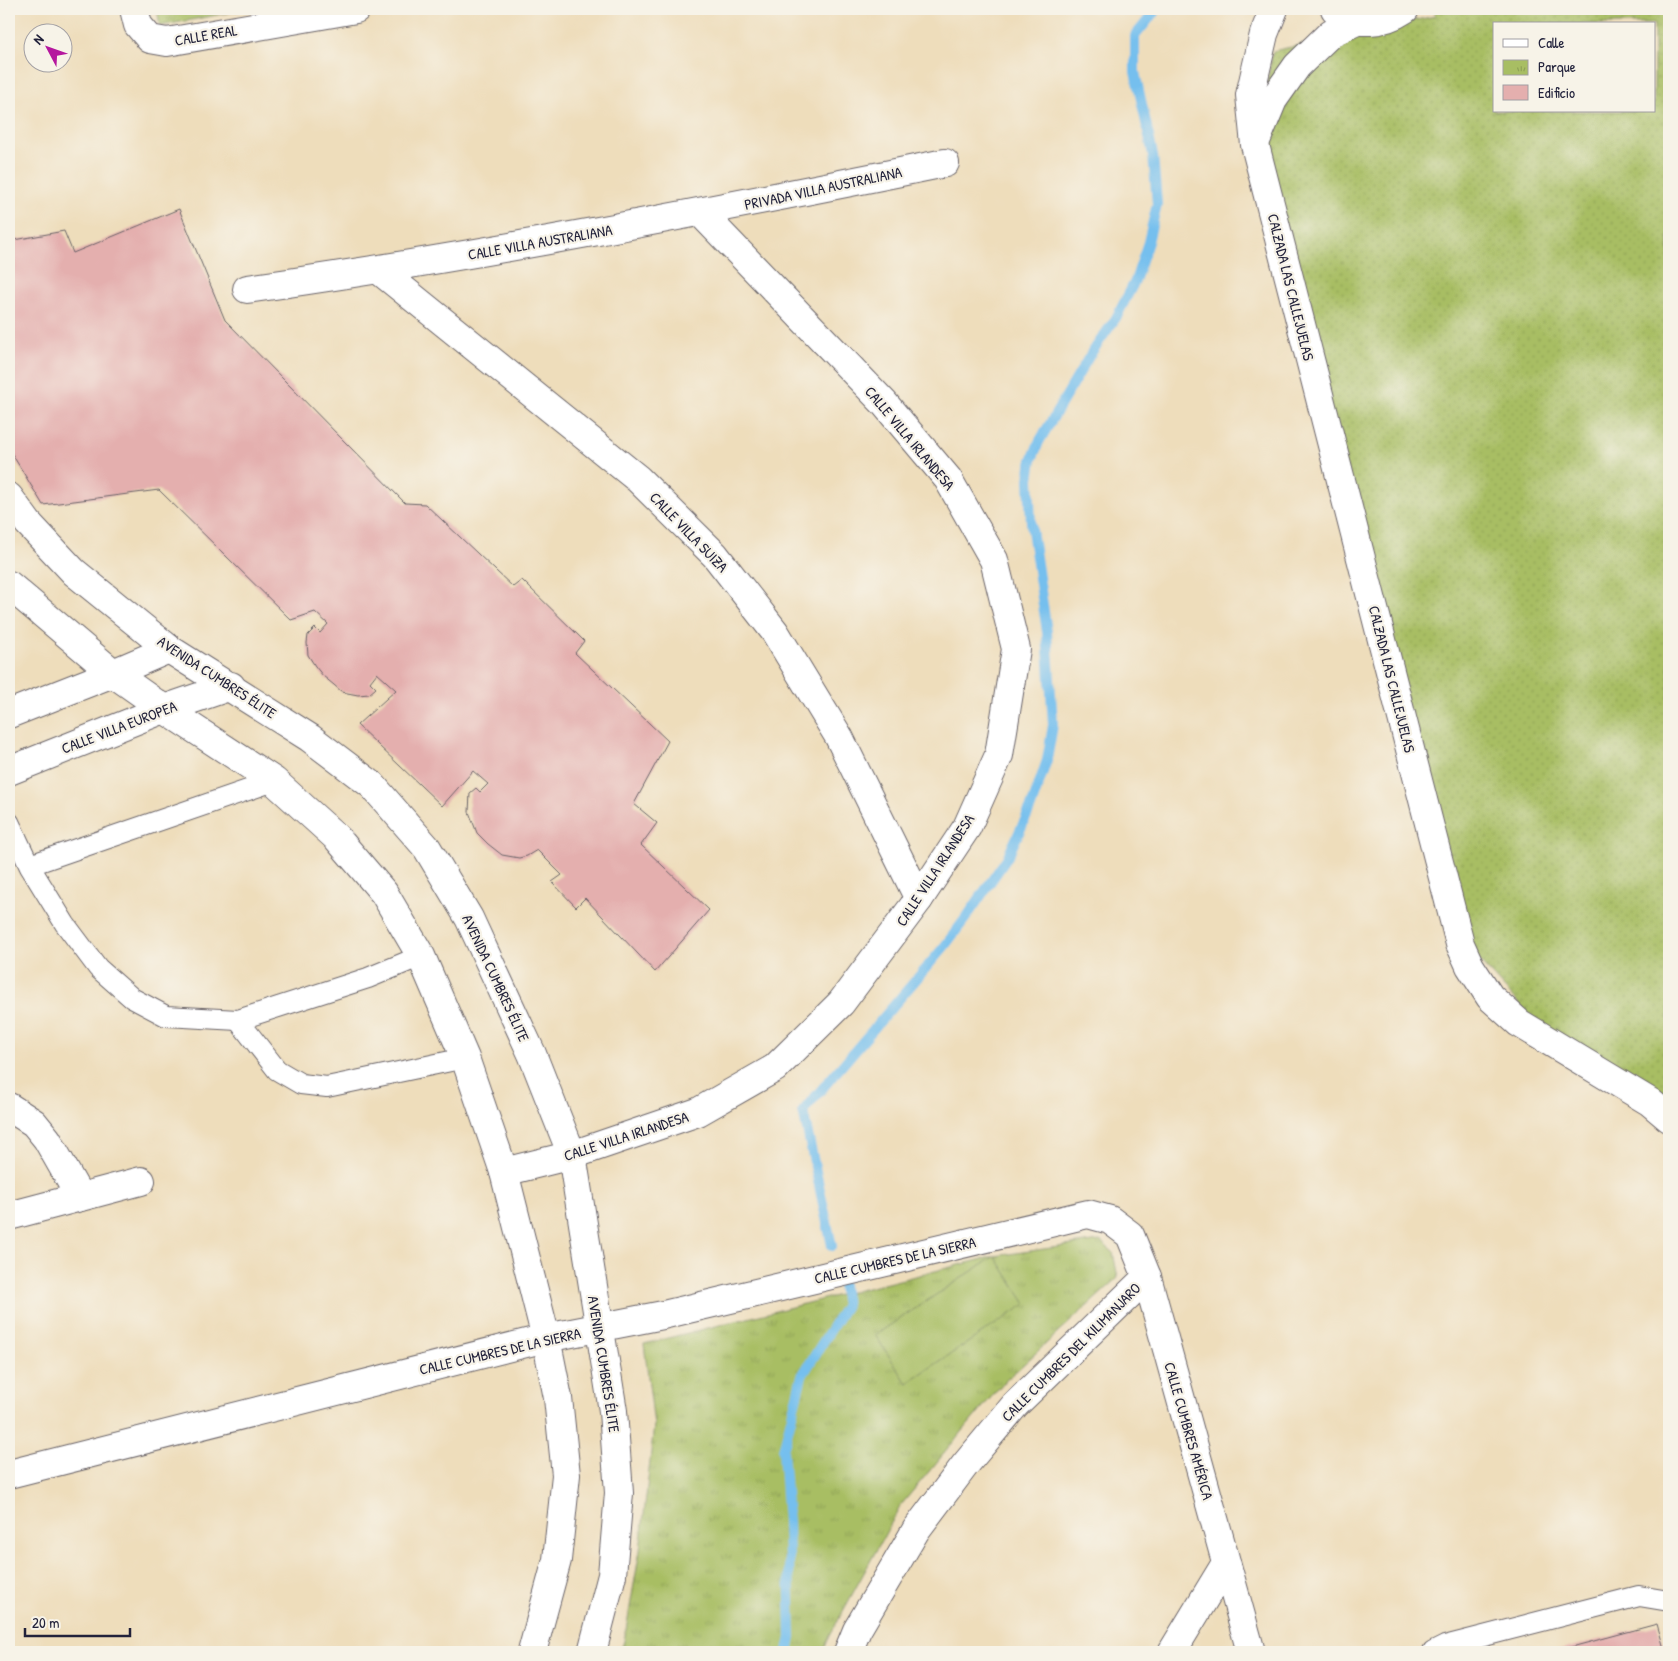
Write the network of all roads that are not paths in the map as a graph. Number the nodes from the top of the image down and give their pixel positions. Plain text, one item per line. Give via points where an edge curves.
1 (134, 9) edge
2 (356, 9) edge
3 (1274, 9) edge
4 (1406, 9) edge
5 (1347, 15) edge
6 (1255, 145) junction
7 (945, 163) dead end
8 (701, 213) junction
9 (379, 270) junction
10 (246, 289) dead end
11 (9, 497) edge
12 (9, 585) edge
13 (169, 649) junction
14 (113, 673) junction
15 (231, 686) junction
16 (164, 709) junction
17 (9, 714) edge
18 (9, 771) edge
19 (274, 781) junction
20 (9, 822) edge
21 (30, 865) junction
22 (919, 899) junction
23 (421, 956) junction
24 (238, 1020) junction
25 (465, 1058) junction
26 (9, 1107) edge
27 (1669, 1118) edge
28 (572, 1155) junction
29 (504, 1172) junction
30 (141, 1181) dead end
31 (80, 1196) junction
32 (9, 1216) edge
33 (1110, 1220) joint
34 (1146, 1277) junction
35 (598, 1328) junction
36 (546, 1338) junction
37 (9, 1474) edge
38 (1226, 1563) junction
39 (1669, 1601) edge
40 (532, 1652) edge
41 (592, 1652) edge
42 (848, 1652) edge
43 (1172, 1652) edge
44 (1250, 1652) edge
45 (1434, 1652) edge

1 - 2 street, CALLE REAL via 138,25 150,39 167,42
3 - 6 street, CALZADA LAS CALLEJUELAS via 1264,34 1250,95
4 - 5 street via 1378,21
5 - 6 street via 1297,66 1273,100
6 - 27 street, CALZADA LAS CALLEJUELAS via 1466,959 1490,997 1519,1023 1650,1102
7 - 8 street, PRIVADA VILLA AUSTRALIANA
8 - 9 street, CALLE VILLA AUSTRALIANA
8 - 22 street, CALLE VILLA IRLANDESA via 884,403 942,471 994,560 1016,649 999,755 967,827
9 - 10 street
9 - 22 street, CALLE VILLA SUIZA via 638,479 715,555 775,632 839,736
11 - 13 street, AVENIDA CUMBRES ÉLITE via 28,523 74,572
12 - 14 street
13 - 14 street
13 - 15 street, AVENIDA CUMBRES ÉLITE
14 - 16 street
14 - 17 street
15 - 16 street, CALLE VILLA EUROPEA
15 - 28 street, AVENIDA CUMBRES ÉLITE via 310,738 372,785 428,848 469,918 532,1054
16 - 18 street, CALLE VILLA EUROPEA
16 - 19 street
19 - 21 lane
19 - 23 street via 337,838 384,893
20 - 21 lane
21 - 24 lane via 64,924 98,968 132,998 166,1016
22 - 28 street, CALLE VILLA IRLANDESA via 841,1003 775,1068 698,1112
23 - 24 lane via 368,978
23 - 25 street
24 - 25 lane via 277,1070 301,1084 327,1087
25 - 29 street
26 - 31 street via 34,1123 47,1139
28 - 29 street, CALLE VILLA IRLANDESA
28 - 35 street, AVENIDA CUMBRES ÉLITE
29 - 36 street
30 - 31 street
31 - 32 street
33 - 34 street, CALLE CUMBRES AMÉRICA via 1130,1236
33 - 35 street, CALLE CUMBRES DE LA SIERRA via 1088,1214
34 - 38 street, CALLE CUMBRES AMÉRICA
34 - 42 street, CALLE CUMBRES DEL KILIMANJARO via 1015,1405 965,1465 916,1530
35 - 36 street, CALLE CUMBRES DE LA SIERRA
35 - 41 street, AVENIDA CUMBRES ÉLITE via 613,1411 619,1493 612,1575
36 - 37 street, CALLE CUMBRES DE LA SIERRA
36 - 40 street via 558,1398 566,1475 557,1560
38 - 43 street
38 - 44 street, CALLE CUMBRES AMÉRICA
39 - 45 lane via 1639,1596 1445,1646

